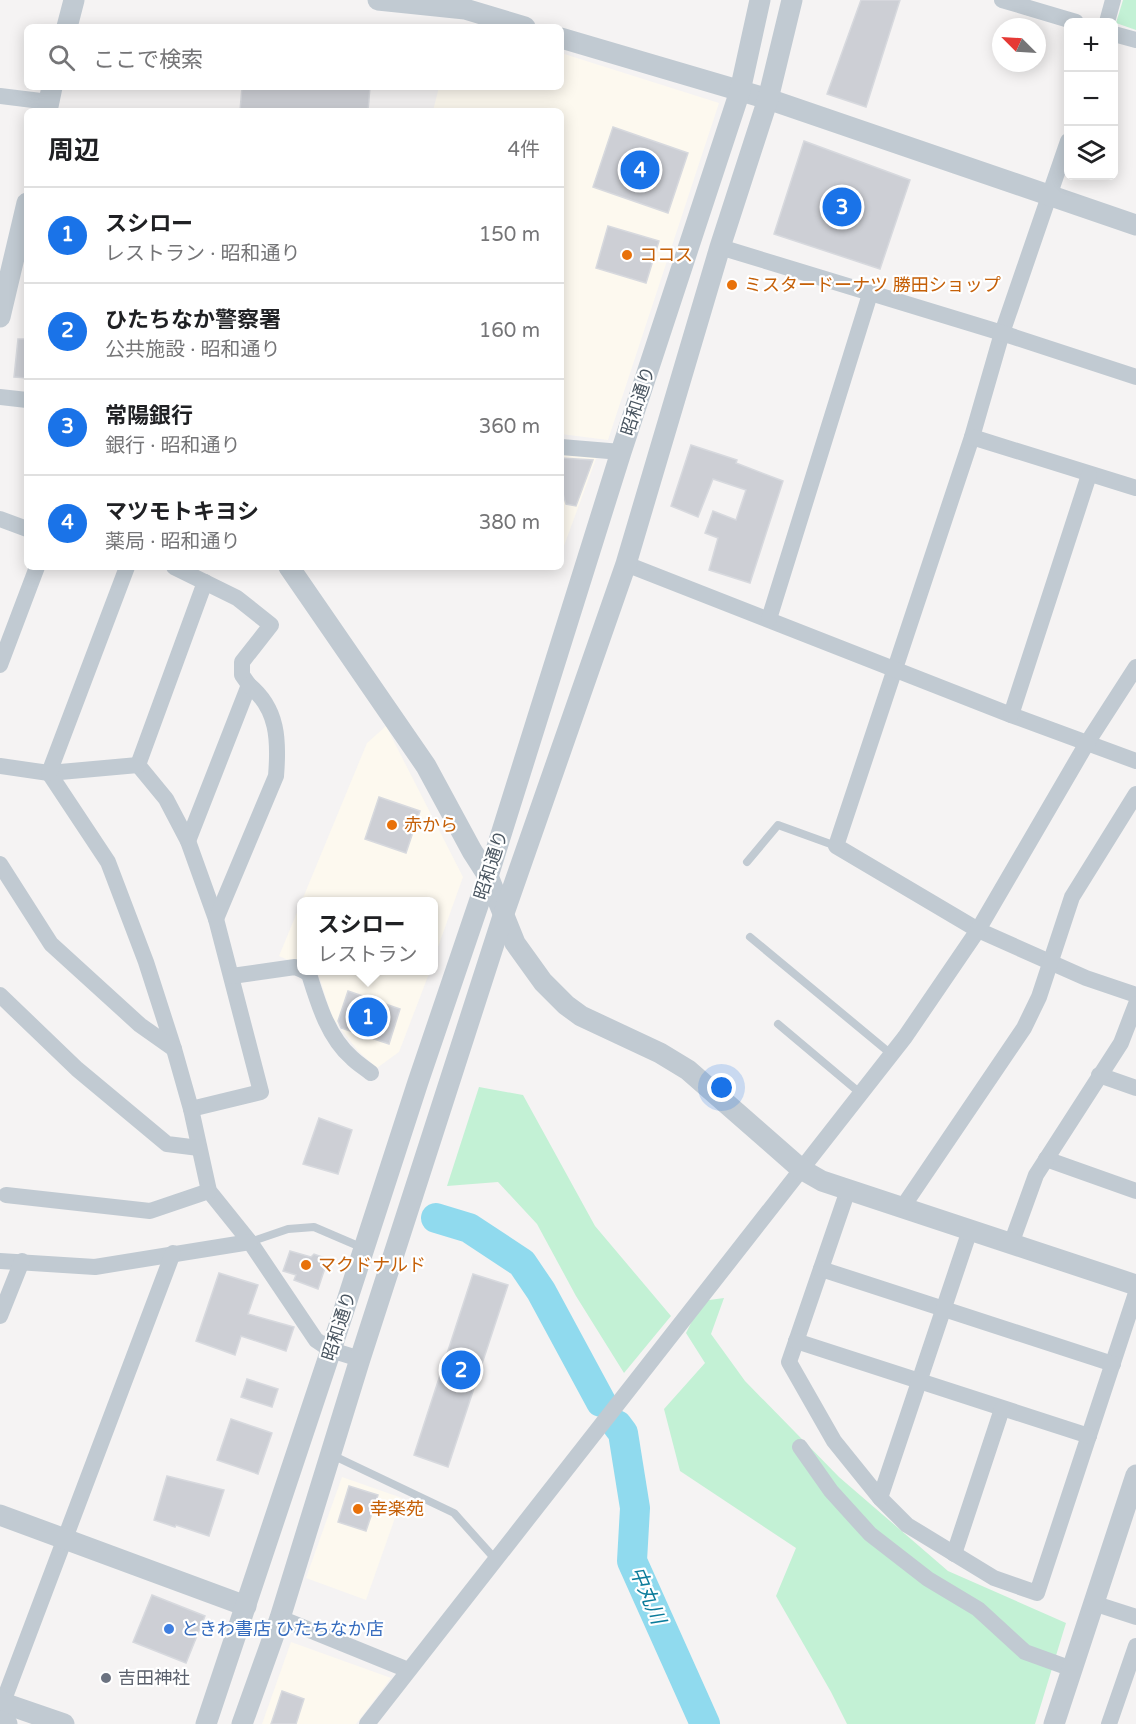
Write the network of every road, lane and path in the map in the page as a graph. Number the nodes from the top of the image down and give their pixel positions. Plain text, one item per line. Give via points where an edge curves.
1 (74, 0) edge
2 (378, 0) edge
3 (760, 0) edge
4 (792, 0) edge
5 (1002, 0) edge
6 (1113, 0) edge
7 (466, 5) edge
8 (1064, 18) edge
9 (1108, 18) edge
10 (68, 24) edge
11 (517, 24) edge
12 (1118, 35) edge
13 (564, 39) edge
14 (1136, 40) edge
15 (740, 91) junction
16 (0, 96) edge
17 (768, 99) junction
18 (49, 100) edge
19 (1064, 153) edge
20 (1050, 197) junction
21 (24, 214) edge
22 (1136, 225) edge
23 (720, 247) junction
24 (15, 249) edge
25 (870, 294) junction
26 (0, 317) edge
27 (1002, 333) junction
28 (1136, 377) edge
29 (0, 397) edge
30 (24, 400) edge
31 (972, 437) junction
32 (564, 447) edge
33 (621, 452) junction
34 (1089, 475) junction
35 (1136, 488) edge
36 (0, 519) edge
37 (24, 528) edge
38 (626, 564) junction
39 (36, 570) edge
40 (126, 570) edge
41 (180, 570) edge
42 (291, 570) edge
43 (205, 582) junction
44 (769, 619) junction
45 (0, 665) edge
46 (1136, 667) edge
47 (894, 669) junction
48 (249, 685) junction
49 (1011, 715) junction
50 (1087, 743) junction
51 (1136, 761) edge
52 (138, 765) junction
53 (0, 766) edge
54 (50, 773) junction
55 (1136, 794) edge
56 (188, 841) junction
57 (836, 846) junction
58 (747, 862) dead end
59 (0, 864) edge
60 (488, 876) junction
61 (504, 914) junction
62 (216, 919) junction
63 (978, 930) junction
64 (750, 937) dead end
65 (1051, 962) junction
66 (297, 968) edge
67 (309, 975) edge
68 (232, 976) junction
69 (0, 995) edge
70 (1136, 995) edge
71 (1136, 1004) edge
72 (778, 1024) dead end
73 (174, 1049) junction
74 (891, 1054) junction
75 (371, 1072) dead end
76 (1099, 1075) junction
77 (1136, 1088) edge
78 (860, 1093) junction
79 (191, 1109) junction
80 (199, 1148) junction
81 (1046, 1159) junction
82 (801, 1169) junction
83 (848, 1190) junction
84 (209, 1191) junction
85 (1136, 1191) edge
86 (6, 1195) dead end
87 (902, 1208) junction
88 (970, 1230) junction
89 (250, 1242) junction
90 (1011, 1244) junction
91 (364, 1248) junction
92 (173, 1253) junction
93 (0, 1261) edge
94 (22, 1261) junction
95 (821, 1269) junction
96 (1136, 1285) edge
97 (1136, 1293) edge
98 (943, 1309) junction
99 (0, 1316) edge
100 (796, 1341) junction
101 (331, 1350) junction
102 (360, 1359) junction
103 (1113, 1364) junction
104 (921, 1381) junction
105 (1002, 1409) junction
106 (1089, 1436) junction
107 (800, 1447) dead end
108 (332, 1455) junction
109 (1136, 1475) edge
110 (880, 1498) junction
111 (0, 1515) edge
112 (64, 1540) junction
113 (954, 1554) junction
114 (496, 1560) junction
115 (1094, 1603) junction
116 (246, 1606) junction
117 (1136, 1617) edge
118 (280, 1618) junction
119 (1136, 1646) edge
120 (1072, 1669) junction
121 (408, 1670) junction
122 (1, 1709) edge
123 (7, 1724) edge
124 (64, 1724) edge
125 (206, 1724) edge
126 (242, 1724) edge
127 (368, 1724) edge
128 (1054, 1724) edge
129 (1109, 1724) edge

1 - 10 street
2 - 7 street
3 - 15 street, 昭和通り
4 - 17 street, 昭和通り
5 - 8 street
6 - 9 street
7 - 11 street
12 - 14 street
13 - 15 street
15 - 17 street
15 - 33 street, 昭和通り
16 - 18 street
17 - 20 street
17 - 23 street, 昭和通り
19 - 20 street
20 - 22 street
20 - 27 street
21 - 24 street
23 - 25 street
23 - 38 street, 昭和通り
24 - 26 street
25 - 27 street
25 - 44 street
27 - 28 street
27 - 31 street
29 - 30 street
31 - 34 street
31 - 47 street
32 - 33 street
33 - 60 street, 昭和通り
34 - 35 street
34 - 49 street
36 - 37 street
38 - 44 street
38 - 61 street, 昭和通り
39 - 45 street
40 - 54 street
41 - 43 street
42 - 60 street via 426,766
43 - 48 street via 237,598 271,625 242,662 242,675
43 - 52 street
44 - 47 street
46 - 50 street
47 - 49 street
47 - 57 street
48 - 56 street
48 - 62 street via 262,695 274,718 276,776
49 - 50 street
50 - 51 street
50 - 63 street
52 - 54 street
52 - 56 street via 166,799
53 - 54 street
54 - 73 street via 108,862
55 - 65 street via 1072,897
56 - 62 street
57 - 58 lane via 778,825
57 - 63 street
59 - 73 street via 51,944 140,1025
60 - 61 street
60 - 91 street, 昭和通り
61 - 82 street via 515,943 543,982 566,1005 688,1070
61 - 102 street, 昭和通り
62 - 68 street
63 - 65 street
63 - 74 street
64 - 74 lane
65 - 70 street
65 - 87 street via 1024,1028
66 - 68 street
67 - 75 street via 320,1009 334,1035 351,1058
68 - 79 street via 261,1092
69 - 80 street via 77,1069 167,1144
71 - 76 street via 1121,1043
72 - 78 lane
73 - 79 street
74 - 78 street
76 - 77 street
76 - 81 street
78 - 82 street
79 - 80 street
80 - 84 street
81 - 85 street
81 - 90 street via 1036,1175
82 - 83 street
82 - 114 street
83 - 87 street
83 - 95 street
84 - 86 street via 150,1211
84 - 89 street
87 - 88 street
88 - 90 street
88 - 98 street
89 - 91 lane via 288,1229 314,1227
89 - 92 street
89 - 101 street via 316,1340
90 - 96 street
91 - 101 street, 昭和通り
92 - 94 street via 94,1267
92 - 112 street
93 - 94 street
94 - 99 street
95 - 98 street
95 - 100 street
97 - 103 street
98 - 103 street
98 - 104 street
100 - 104 street
100 - 110 street via 789,1362 834,1441
101 - 102 street
101 - 116 street, 昭和通り
102 - 108 street, 昭和通り
103 - 106 street
104 - 105 street
104 - 110 street
105 - 106 street
105 - 113 street
106 - 113 street via 1037,1593 994,1578
107 - 120 street via 831,1491 870,1534 928,1579 978,1609 1025,1652
108 - 114 lane via 454,1513
108 - 118 street, 昭和通り
109 - 115 street
110 - 113 street via 908,1525
111 - 112 street
112 - 116 street
112 - 122 street
114 - 121 street
115 - 117 street
115 - 120 street
116 - 125 street, 昭和通り
118 - 121 street
118 - 126 street, 昭和通り
119 - 129 street
120 - 128 street
121 - 127 street
122 - 123 street
122 - 124 street

